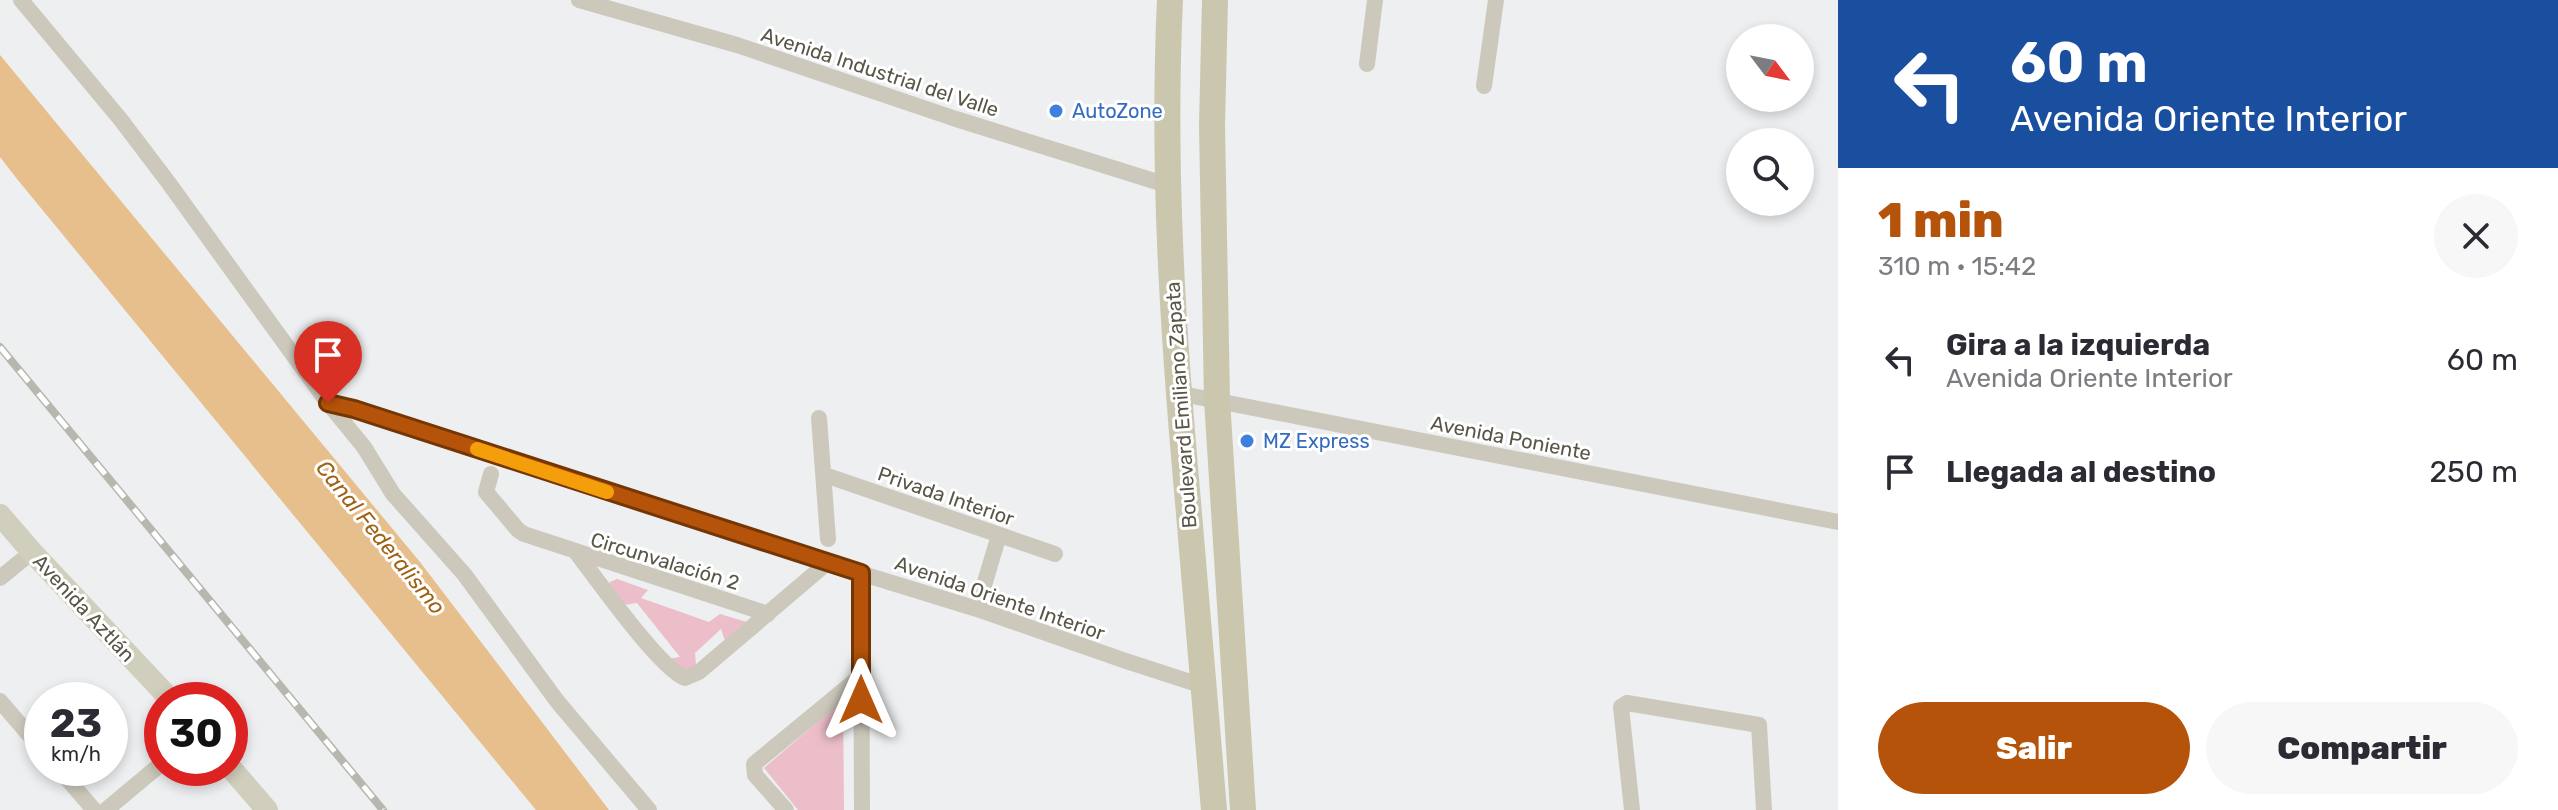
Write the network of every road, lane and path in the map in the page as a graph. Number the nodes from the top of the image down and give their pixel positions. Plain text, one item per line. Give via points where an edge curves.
1 (21, 0) edge
2 (579, 0) edge
3 (1170, 0) edge
4 (1215, 0) edge
5 (1375, 0) edge
6 (1485, 0) edge
7 (1496, 0) edge
8 (1367, 64) dead end
9 (1484, 86) dead end
10 (1167, 185) junction
11 (1177, 393) junction
12 (1217, 400) junction
13 (328, 403) junction
14 (819, 418) dead end
15 (491, 474) dead end
16 (825, 475) junction
17 (0, 515) edge
18 (1838, 522) edge
19 (999, 535) junction
20 (828, 539) dead end
21 (32, 552) junction
22 (576, 552) junction
23 (1055, 554) dead end
24 (827, 563) junction
25 (861, 573) junction
26 (0, 578) edge
27 (977, 609) junction
28 (768, 614) junction
29 (861, 676) junction
30 (154, 682) edge
31 (1203, 686) junction
32 (0, 701) edge
33 (24, 729) edge
34 (144, 778) edge
35 (73, 786) edge
36 (246, 786) edge
37 (94, 810) edge
38 (106, 810) edge
39 (267, 810) edge
40 (649, 810) edge
41 (786, 810) edge
42 (862, 810) edge
43 (1214, 810) edge
44 (1243, 810) edge
45 (1632, 810) edge
46 (1764, 810) edge

1 - 13 street via 121,120
2 - 10 street, Avenida Industrial del Valle via 737,45
3 - 10 main road, Boulevard Emiliano Zapata
4 - 12 main road, Boulevard Emiliano Zapata
5 - 8 street
6 - 7 street
7 - 9 street
10 - 11 main road, Boulevard Emiliano Zapata
11 - 12 street, Avenida Poniente
11 - 31 main road, Boulevard Emiliano Zapata
12 - 18 street, Avenida Poniente
12 - 44 main road, Boulevard Emiliano Zapata
13 - 24 street, Avenida Oriente Interior
13 - 40 street via 393,494 464,574 557,701
14 - 16 street
15 - 22 street via 486,492 518,530
16 - 19 street, Privada Interior
16 - 20 street
17 - 21 main road, Avenida Aztlán
19 - 23 street, Privada Interior
19 - 27 street
21 - 26 street
21 - 30 main road, Avenida Aztlán
22 - 28 street, Circunvalación 2
22 - 28 street, Circunvalación 2 via 659,659 685,678
24 - 25 street, Avenida Oriente Interior
24 - 28 street, Circunvalación 2
25 - 27 street, Avenida Oriente Interior
25 - 29 street
27 - 31 street, Avenida Oriente Interior
29 - 41 street via 754,764 755,775
29 - 42 street
31 - 43 main road, Boulevard Emiliano Zapata
32 - 33 street
34 - 38 street
35 - 37 street
36 - 39 main road
45 - 46 street via 1621,707 1627,703 1759,725

